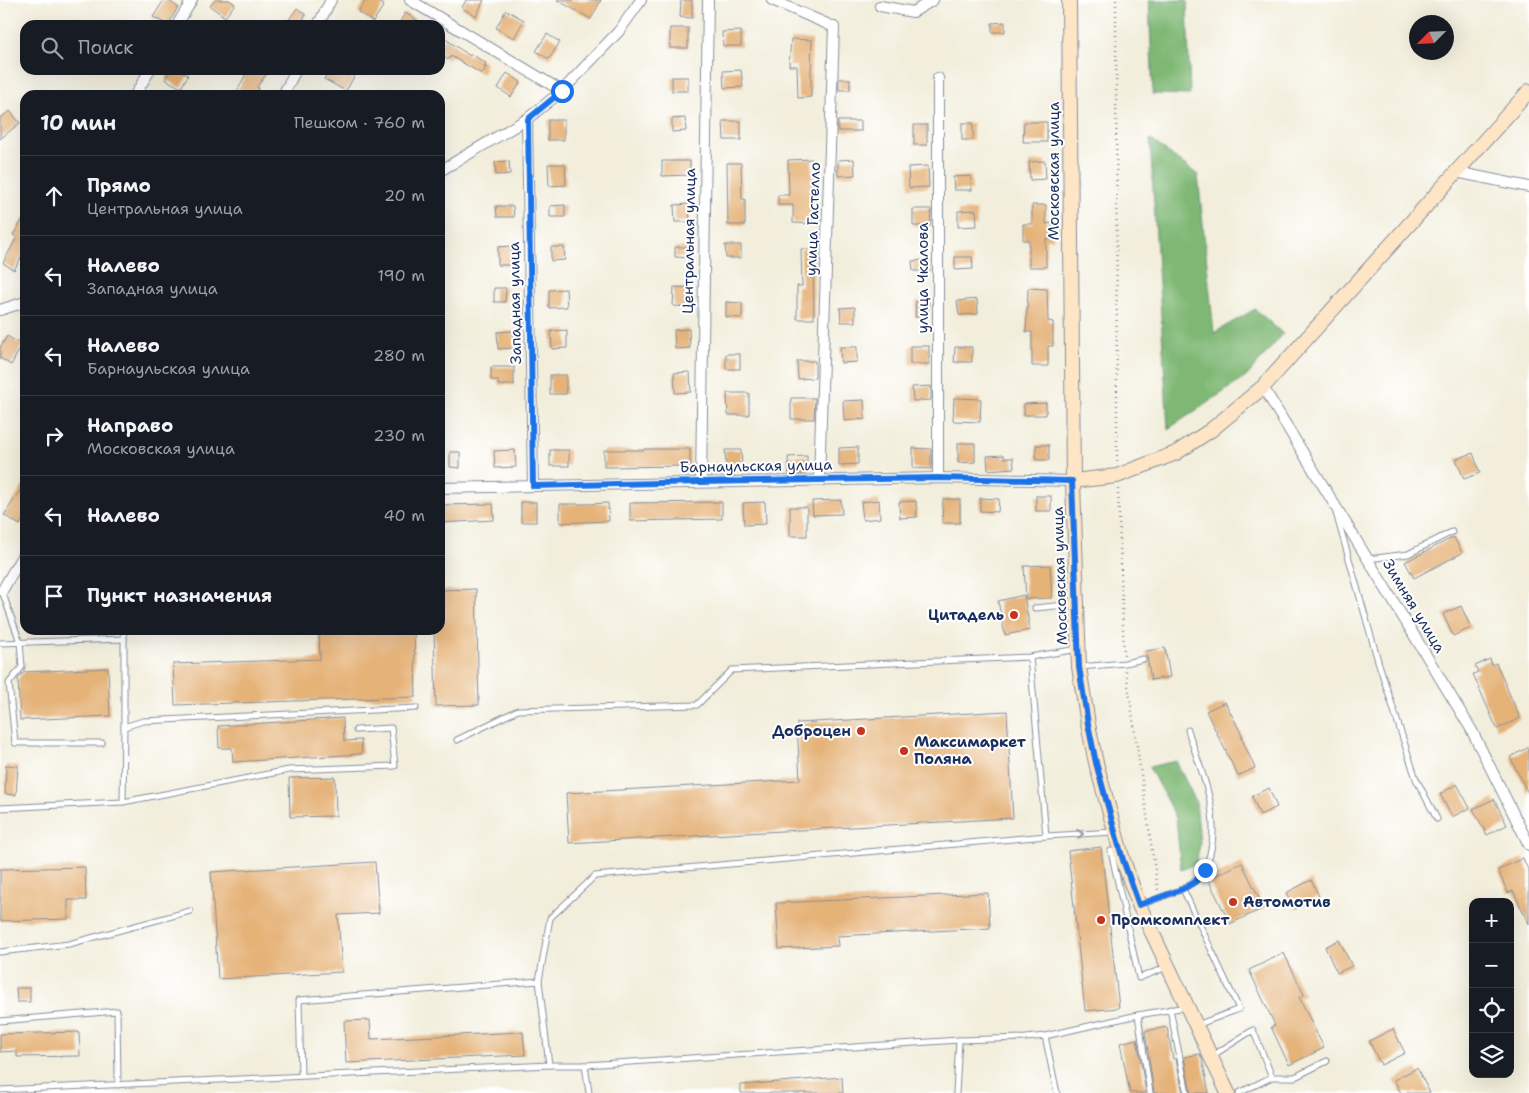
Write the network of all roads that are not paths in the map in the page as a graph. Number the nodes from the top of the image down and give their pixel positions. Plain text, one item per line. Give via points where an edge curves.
1 (192, 0) edge
2 (331, 0) edge
3 (410, 0) edge
4 (641, 0) edge
5 (708, 0) edge
6 (772, 0) edge
7 (933, 0) edge
8 (1069, 0) edge
9 (880, 6) dead end
10 (180, 20) edge
11 (321, 20) edge
12 (443, 20) edge
13 (445, 21) edge
14 (147, 75) edge
15 (293, 75) edge
16 (938, 78) dead end
17 (138, 90) edge
18 (286, 90) edge
19 (562, 91) junction
20 (1529, 91) edge
21 (528, 119) junction
22 (445, 168) edge
23 (1456, 172) junction
24 (1529, 187) edge
25 (20, 304) edge
26 (0, 310) edge
27 (1263, 387) junction
28 (938, 478) junction
29 (819, 480) junction
30 (1072, 481) junction
31 (701, 482) junction
32 (533, 486) junction
33 (445, 488) edge
34 (1333, 503) junction
35 (1452, 532) dead end
36 (1368, 559) junction
37 (20, 560) edge
38 (2, 591) joint
39 (1077, 604) junction
40 (1035, 608) dead end
41 (124, 635) edge
42 (124, 639) junction
43 (20, 642) junction
44 (0, 643) edge
45 (1079, 649) junction
46 (1030, 657) junction
47 (1144, 659) dead end
48 (1079, 667) junction
49 (416, 708) dead end
50 (124, 727) junction
51 (356, 730) dead end
52 (1188, 730) dead end
53 (457, 740) dead end
54 (102, 743) dead end
55 (123, 802) junction
56 (0, 808) edge
57 (1437, 819) dead end
58 (1115, 832) junction
59 (1046, 836) junction
60 (1529, 845) edge
61 (1111, 851) dead end
62 (1183, 889) junction
63 (1139, 905) junction
64 (190, 910) dead end
65 (0, 952) edge
66 (1168, 966) junction
67 (539, 981) junction
68 (1187, 1006) junction
69 (1170, 1009) junction
70 (1138, 1015) junction
71 (0, 1020) edge
72 (1196, 1026) junction
73 (1045, 1036) junction
74 (959, 1040) junction
75 (1212, 1057) junction
76 (1327, 1061) dead end
77 (549, 1065) junction
78 (585, 1066) junction
79 (301, 1075) junction
80 (1272, 1077) junction
81 (118, 1085) junction
82 (0, 1090) edge
83 (589, 1093) edge
84 (956, 1093) edge
85 (1057, 1093) edge
86 (1150, 1093) edge
87 (1187, 1093) edge
88 (1228, 1093) edge
89 (1239, 1093) edge

1 - 10 street
2 - 11 street
3 - 12 street
4 - 19 street via 619,31
5 - 31 street, Центральная улица
6 - 29 street, улица Гастелло via 834,27
7 - 9 street via 912,12
8 - 30 main road, Московская улица
13 - 19 street
14 - 17 street
15 - 18 street
16 - 28 street, улица Чкалова
19 - 21 street
20 - 23 main road
21 - 22 street
21 - 32 street, Западная улица
23 - 24 street
23 - 27 main road
25 - 26 street
27 - 30 main road via 1211,430 1176,453 1118,476
27 - 34 street, Зимняя улица
28 - 29 street, Барнаульская улица
28 - 30 street, Барнаульская улица
29 - 31 street, Барнаульская улица
30 - 39 main road, Московская улица
31 - 32 street, Барнаульская улица
32 - 33 street, Барнаульская улица
34 - 36 street, Зимняя улица
34 - 57 lane via 1416,779
35 - 36 lane via 1408,554
36 - 60 street, Зимняя улица via 1471,729
37 - 38 street
38 - 43 lane
39 - 40 lane
39 - 45 main road, Московская улица
41 - 42 lane
42 - 43 lane
42 - 50 lane
43 - 44 lane
43 - 54 lane via 22,667 9,683 15,744
45 - 46 lane
45 - 48 main road, Московская улица
46 - 53 lane via 732,670 697,705 518,710
46 - 59 lane
47 - 48 lane
48 - 58 main road, Московская улица via 1094,753
49 - 50 lane via 143,721
50 - 55 lane
51 - 55 lane via 391,728 395,766 288,770
52 - 62 lane via 1208,794 1213,841 1205,870 1195,882
55 - 56 lane
59 -> 58 lane
58 - 63 main road, Московская улица
59 - 67 lane via 595,876 550,918
61 - 66 lane via 1139,978
62 - 63 lane
62 - 72 lane via 1239,1009
63 - 66 main road, Московская улица
64 - 65 lane via 69,944
66 - 68 main road, Московская улица
67 - 77 lane
67 - 79 lane via 299,1000
68 - 69 lane
68 - 72 main road, Московская улица
69 - 70 lane
69 - 87 lane
70 - 73 lane
70 - 86 lane
71 - 81 lane via 117,1011
72 - 75 main road, Московская улица
73 - 74 lane
73 - 85 lane
74 - 78 lane
74 - 84 lane
75 - 80 lane via 1253,1030
75 - 88 main road, Московская улица
76 - 80 lane via 1295,1077
77 - 78 lane
77 - 79 lane
78 - 83 lane
79 - 81 lane
80 - 89 lane
81 - 82 lane

